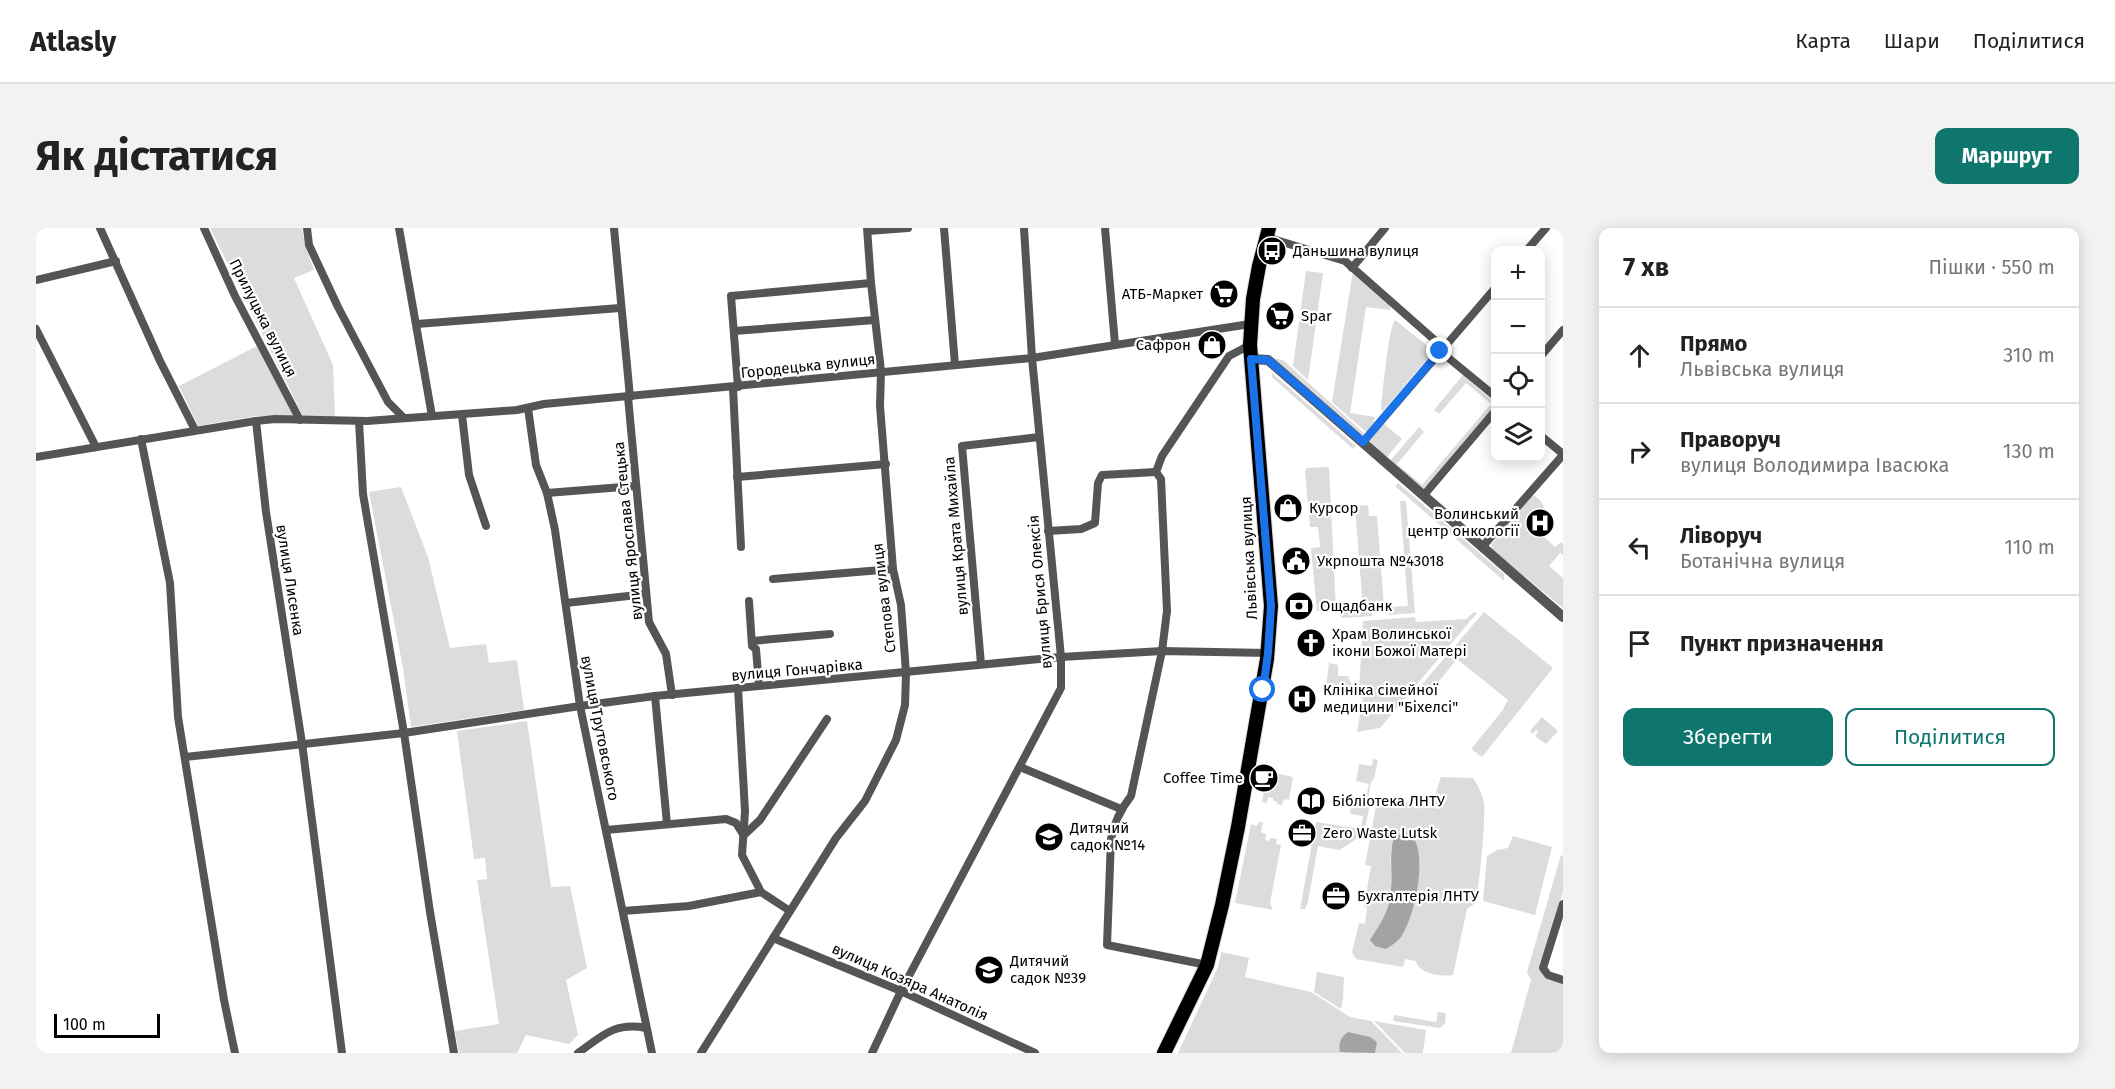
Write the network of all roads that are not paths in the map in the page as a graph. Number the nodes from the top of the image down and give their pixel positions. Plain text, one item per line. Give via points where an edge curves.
1 (100, 228) edge
2 (204, 228) edge
3 (307, 228) edge
4 (399, 228) edge
5 (614, 228) edge
6 (908, 228) edge
7 (944, 228) edge
8 (1024, 228) edge
9 (1105, 228) edge
10 (1385, 228) edge
11 (1546, 228) edge
12 (868, 230) edge
13 (1268, 232) edge
14 (1530, 246) edge
15 (116, 261) junction
16 (1352, 268) junction
17 (36, 280) edge
18 (871, 283) junction
19 (1491, 293) edge
20 (620, 308) junction
21 (875, 320) junction
22 (417, 324) junction
23 (1251, 324) junction
24 (36, 329) edge
25 (1563, 330) edge
26 (734, 331) junction
27 (1115, 344) junction
28 (1440, 351) junction
29 (1251, 352) junction
30 (1543, 354) edge
31 (1032, 358) junction
32 (955, 365) junction
33 (881, 371) junction
34 (735, 387) junction
35 (1491, 393) edge
36 (629, 397) junction
37 (528, 408) junction
38 (462, 415) junction
39 (432, 416) junction
40 (1491, 416) edge
41 (404, 418) junction
42 (300, 420) junction
43 (256, 421) junction
44 (363, 421) junction
45 (195, 430) junction
46 (1039, 437) junction
47 (141, 439) junction
48 (1545, 439) edge
49 (1363, 442) junction
50 (96, 447) junction
51 (1563, 455) edge
52 (36, 457) edge
53 (886, 464) junction
54 (1156, 472) junction
55 (737, 477) junction
56 (635, 486) junction
57 (547, 493) junction
58 (1424, 495) junction
59 (486, 526) dead end
60 (1048, 531) junction
61 (1483, 546) junction
62 (741, 547) dead end
63 (893, 569) junction
64 (772, 579) dead end
65 (646, 594) junction
66 (749, 601) dead end
67 (566, 603) junction
68 (1563, 617) edge
69 (830, 634) dead end
70 (752, 641) junction
71 (1162, 651) junction
72 (1268, 653) junction
73 (1061, 657) junction
74 (981, 664) junction
75 (906, 673) junction
76 (759, 686) junction
77 (738, 688) junction
78 (672, 695) junction
79 (655, 696) junction
80 (580, 706) junction
81 (827, 719) dead end
82 (404, 734) junction
83 (302, 743) junction
84 (185, 757) junction
85 (1020, 767) junction
86 (1121, 809) junction
87 (667, 824) junction
88 (606, 830) junction
89 (744, 835) junction
90 (761, 892) junction
91 (1563, 904) edge
92 (623, 911) junction
93 (790, 911) junction
94 (773, 938) junction
95 (1206, 965) junction
96 (1563, 980) edge
97 (901, 991) junction
98 (646, 1028) junction
99 (1024, 1051) edge
100 (235, 1053) edge
101 (342, 1053) edge
102 (454, 1053) edge
103 (578, 1053) edge
104 (652, 1053) edge
105 (701, 1053) edge
106 (872, 1053) edge
107 (1035, 1053) edge
108 (1164, 1053) edge

1 - 15 street
2 - 42 street, Прилуцька вулиця
3 - 41 street via 309,245 338,307 388,402
4 - 22 street
5 - 20 street, вулиця Ярослава Стецька
6 - 12 street
7 - 32 street
8 - 31 street, вулиця Брися Олексія
9 - 27 street
10 - 16 street
11 - 14 street
12 - 18 street, Степова вулиця
13 - 16 street via 1345,261
13 - 23 main road, Львівська вулиця via 1257,274
15 - 17 street
15 - 45 street
16 - 28 street via 1438,343
18 - 21 street, Степова вулиця
18 - 26 street via 731,296
19 - 28 street
20 - 22 street
20 - 36 street, вулиця Ярослава Стецька
21 - 26 street
21 - 33 street, Степова вулиця
22 - 39 street
23 - 27 street, Городецька вулиця
23 - 29 main road, Львівська вулиця
24 - 50 street
25 - 30 street
26 - 34 street
27 - 31 street, Городецька вулиця
28 - 35 street
28 - 49 street
29 - 49 street via 1268,360
29 - 54 street via 1229,356 1162,456
29 - 72 main road, Львівська вулиця via 1271,606
31 - 32 street, Городецька вулиця
31 - 46 street, вулиця Брися Олексія
32 - 33 street, Городецька вулиця
33 - 34 street, Городецька вулиця
33 - 53 street, Степова вулиця
34 - 36 street, Городецька вулиця
34 - 55 street
36 - 37 street, Городецька вулиця
36 - 56 street, вулиця Ярослава Стецька
37 - 38 street, Городецька вулиця
37 - 57 street, вулиця Трутовського via 536,465
38 - 39 street, Городецька вулиця
38 - 59 street via 469,475
39 - 41 street, Городецька вулиця
40 - 58 street
41 - 44 street, Городецька вулиця
42 - 43 street, Городецька вулиця
42 - 44 street, Городецька вулиця
43 - 45 street, Городецька вулиця
43 - 83 street, вулиця Лисенка
44 - 82 street via 363,494
45 - 47 street, Городецька вулиця
46 - 60 street, вулиця Брися Олексія
46 - 74 street, вулиця Крата Михайла via 962,446
47 - 50 street, Городецька вулиця
47 - 84 street via 170,583 178,717
48 - 51 street
49 - 58 street
50 - 52 street, Городецька вулиця
51 - 61 street
53 - 55 street
53 - 63 street, Степова вулиця
54 - 60 street via 1102,475 1095,523 1081,529
54 - 71 street via 1161,479 1167,576
55 - 62 street
56 - 57 street
56 - 65 street, вулиця Ярослава Стецька
57 - 67 street, вулиця Трутовського
58 - 61 street
60 - 73 street, вулиця Брися Олексія
61 - 68 street
63 - 64 street
63 - 75 street, Степова вулиця via 901,605
65 - 67 street
65 - 78 street, вулиця Ярослава Стецька via 649,622 666,654
66 - 70 street
67 - 80 street, вулиця Трутовського
69 - 70 street
70 - 76 street
71 - 72 street, вулиця Гончарівка
71 - 73 street, вулиця Гончарівка
71 - 86 street via 1131,795
72 - 95 main road, Львівська вулиця via 1238,827
73 - 74 street, вулиця Гончарівка
73 - 85 street, вулиця Брися Олексія via 1061,688
74 - 75 street, вулиця Гончарівка
75 - 76 street, вулиця Гончарівка
75 - 93 street, Степова вулиця via 905,705 896,740 865,801 836,838
76 - 77 street, вулиця Гончарівка
77 - 78 street, вулиця Гончарівка
77 - 89 street
78 - 79 street, вулиця Гончарівка
79 - 80 street, вулиця Гончарівка
79 - 87 street
80 - 82 street
80 - 88 street, вулиця Трутовського
81 - 89 street via 760,820
82 - 83 street
82 - 102 street
83 - 84 street
83 - 101 street, вулиця Лисенка
84 - 100 street
85 - 86 street
85 - 97 street, вулиця Брися Олексія
86 - 95 street via 1111,839 1107,945
87 - 88 street
87 - 89 street via 726,819 736,823
88 - 92 street, вулиця Трутовського
89 - 90 street via 742,855
90 - 92 street via 689,906
90 - 93 street
91 - 96 street via 1543,968 1548,975
92 - 98 street, вулиця Трутовського
93 - 94 street, Степова вулиця
94 - 97 street, вулиця Козяра Анатолія
94 - 105 street, Степова вулиця
95 - 108 main road, Львівська вулиця
97 - 99 street, вулиця Козяра Анатолія
97 - 106 street, вулиця Брися Олексія
98 - 103 street via 631,1025 609,1031
98 - 104 street, вулиця Трутовського
99 - 107 street, вулиця Козяра Анатолія

